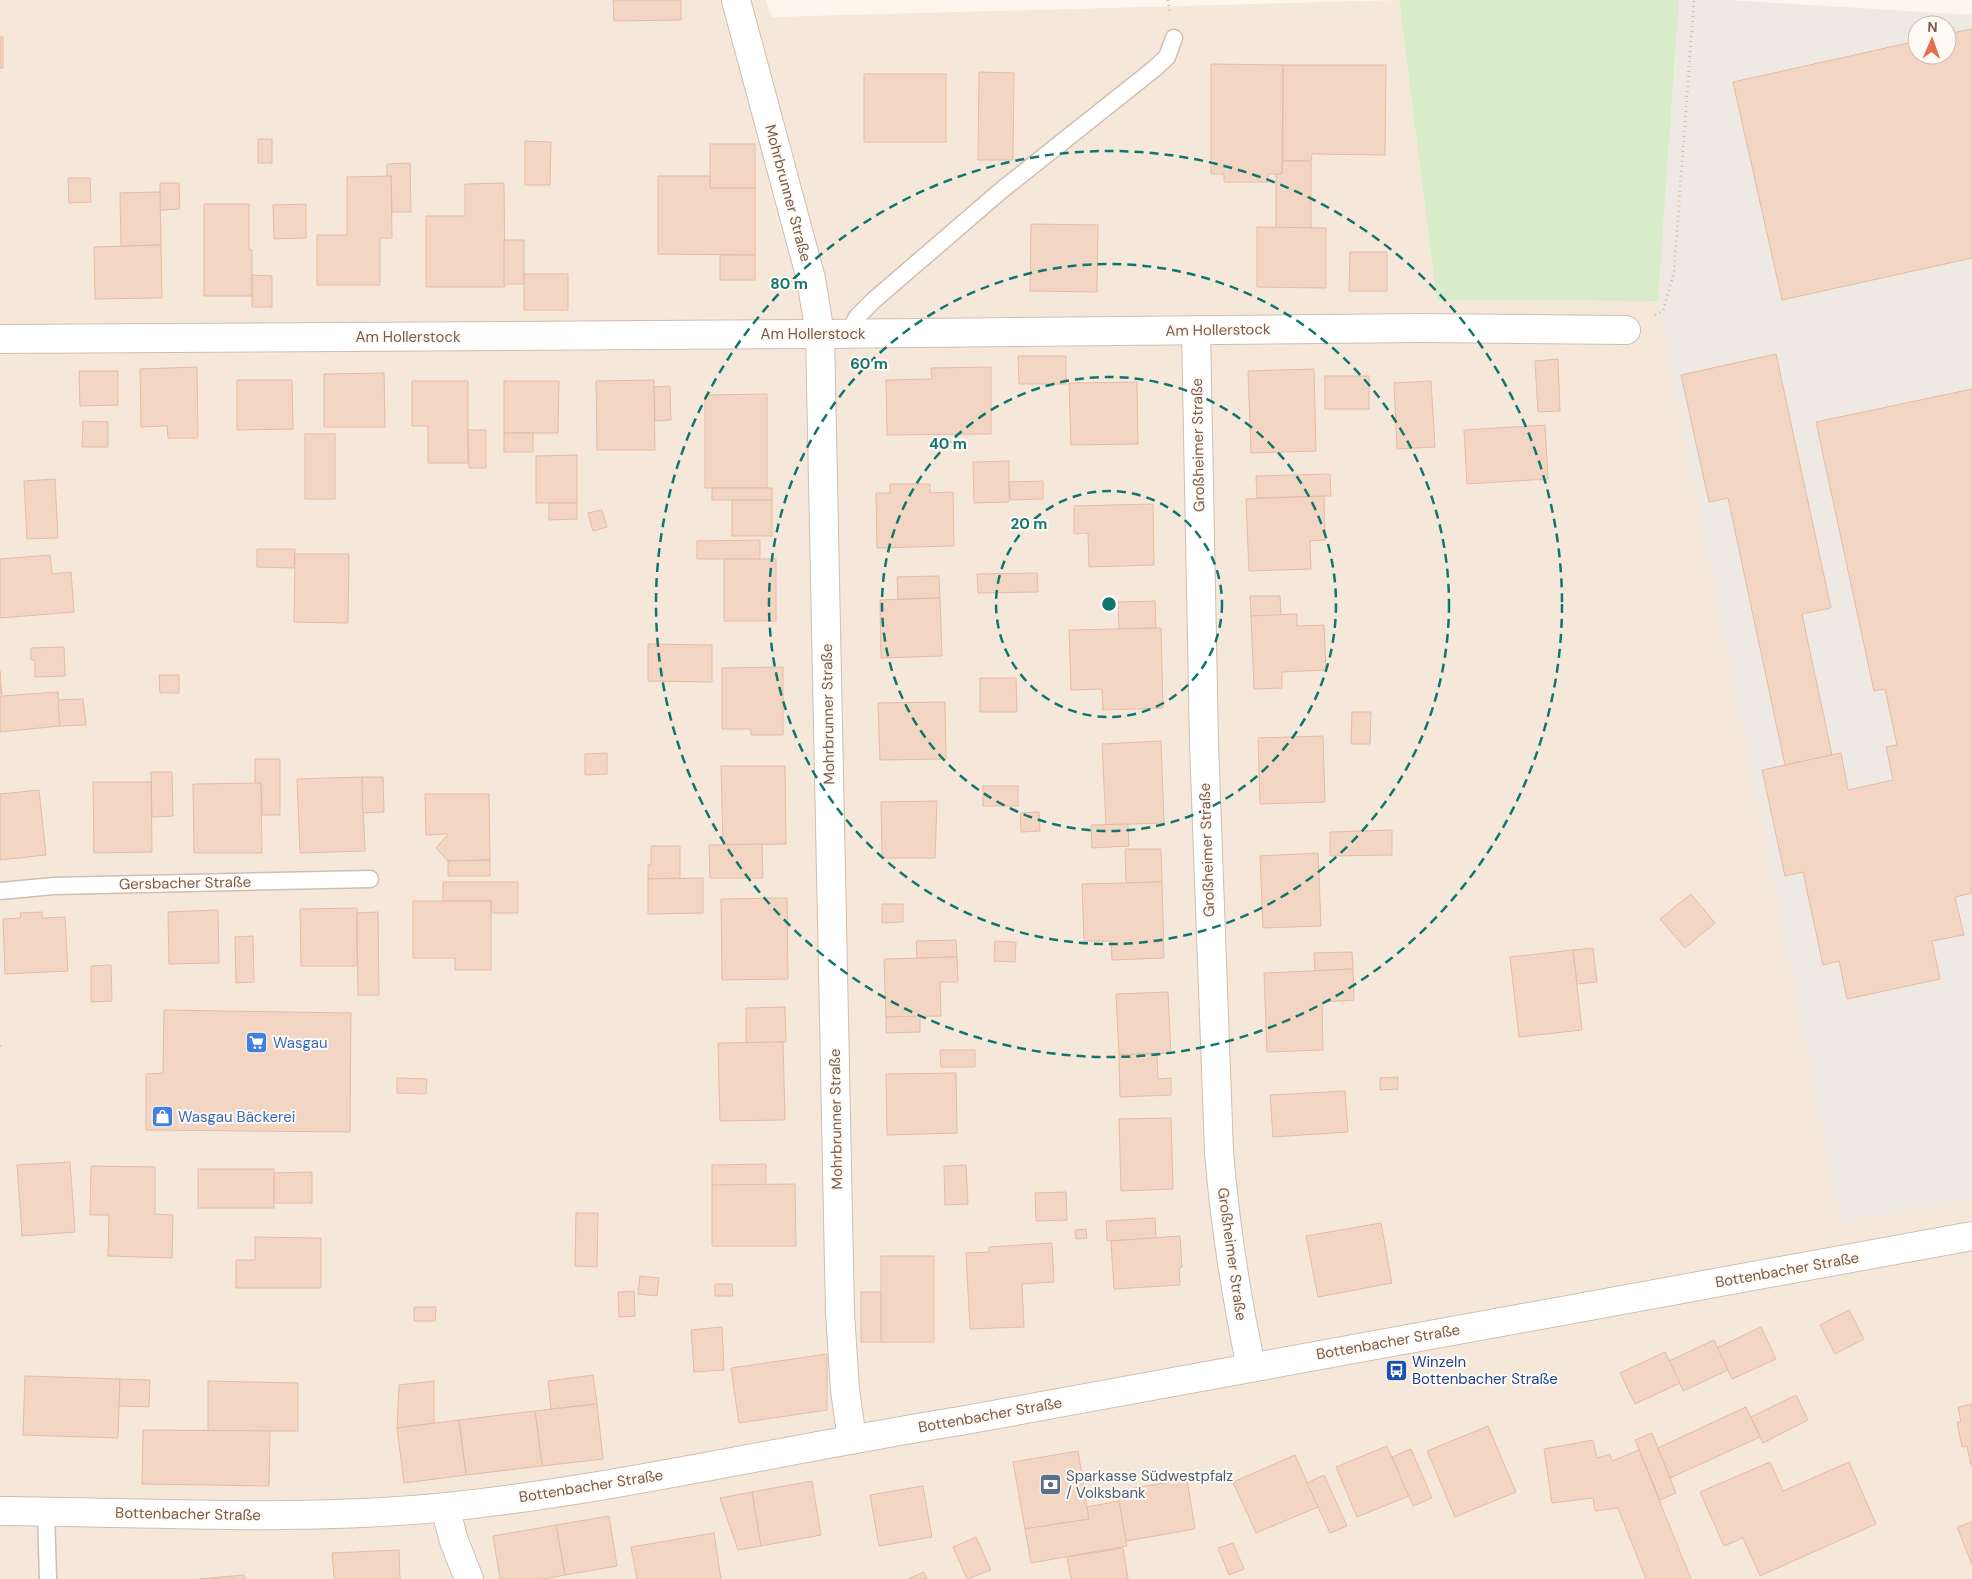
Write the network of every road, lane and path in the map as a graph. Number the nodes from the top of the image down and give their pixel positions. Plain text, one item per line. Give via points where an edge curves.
1 (736, 0) edge
2 (1694, 0) edge
3 (1174, 38) dead end
4 (1196, 330) junction
5 (1626, 330) joint
6 (820, 334) junction
7 (848, 334) junction
8 (0, 339) edge
9 (370, 879) dead end
10 (0, 891) edge
11 (1972, 1236) edge
12 (1251, 1367) junction
13 (852, 1438) junction
14 (445, 1507) junction
15 (0, 1511) edge
16 (46, 1511) junction
17 (48, 1579) edge
18 (469, 1579) edge

1 - 6 street, Mohrbrunner Straße via 811,279
2 - 5 path via 1674,272 1663,311
3 - 7 lane via 1167,56 1154,69 1003,190 874,300 857,317
4 - 5 street, Am Hollerstock
4 - 7 street, Am Hollerstock
4 - 12 street, Großheimer Straße via 1204,754 1219,1152 1235,1293
6 - 7 street, Am Hollerstock
6 - 8 street, Am Hollerstock
6 - 13 street, Mohrbrunner Straße via 840,1313
9 - 10 lane, Gersbacher Straße via 54,886
11 - 12 street, Bottenbacher Straße
12 - 13 street, Bottenbacher Straße via 960,1422
13 - 14 street, Bottenbacher Straße via 619,1482
14 - 16 street, Bottenbacher Straße via 308,1515
14 - 18 street
15 - 16 street, Bottenbacher Straße
16 - 17 lane

